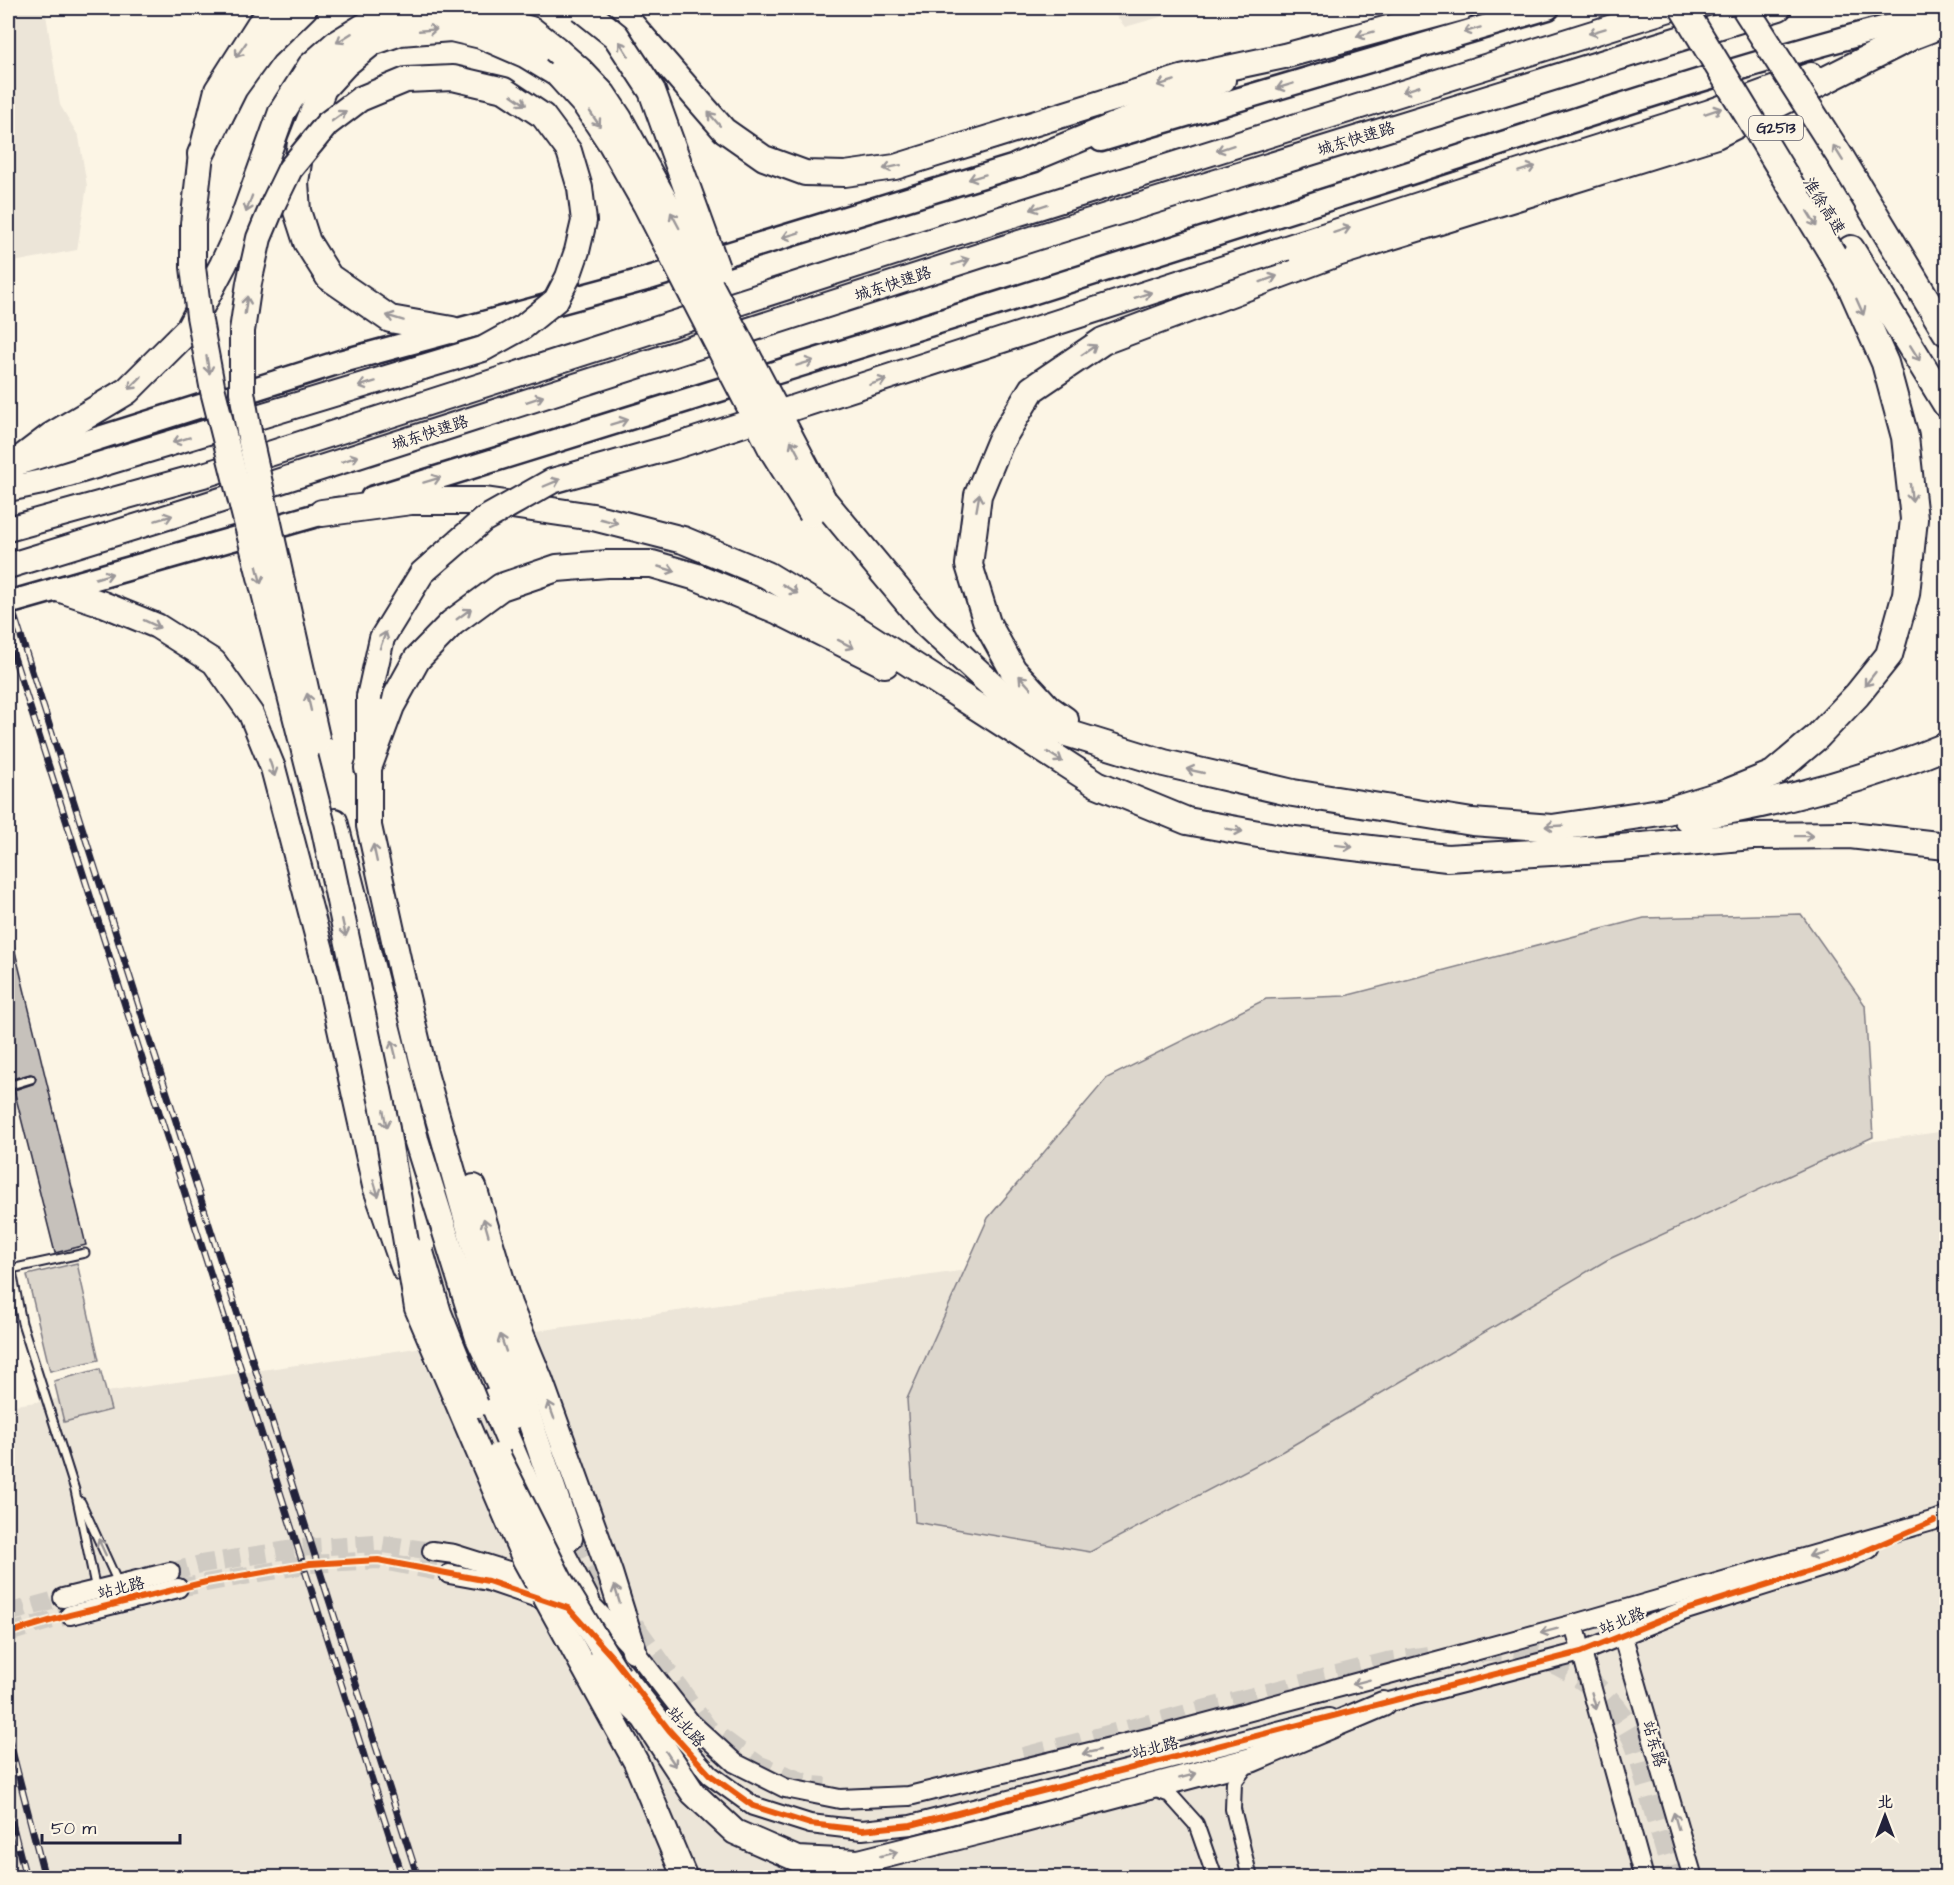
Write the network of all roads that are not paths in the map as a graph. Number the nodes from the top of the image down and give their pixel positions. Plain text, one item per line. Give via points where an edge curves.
1 (279, 8) edge
2 (304, 8) edge
3 (581, 8) edge
4 (618, 8) edge
5 (1462, 8) edge
6 (1548, 8) edge
7 (1673, 8) edge
8 (1683, 8) edge
9 (1702, 8) edge
10 (1745, 8) edge
11 (1779, 8) edge
12 (1947, 12) edge
13 (1947, 24) edge
14 (1907, 39) junction
15 (1284, 56) junction
16 (557, 61) junction
17 (201, 154) junction
18 (1018, 165) junction
19 (1842, 252) junction
20 (453, 330) junction
21 (1947, 332) edge
22 (756, 375) junction
23 (1947, 404) edge
24 (9, 474) edge
25 (818, 507) junction
26 (322, 513) junction
27 (8, 529) edge
28 (8, 566) edge
29 (58, 589) junction
30 (8, 603) edge
31 (945, 686) junction
32 (1006, 725) junction
33 (1947, 746) edge
34 (1164, 763) junction
35 (1947, 763) edge
36 (368, 768) junction
37 (1587, 822) junction
38 (1947, 846) edge
39 (1620, 848) junction
40 (425, 1073) junction
41 (31, 1079) dead end
42 (8, 1086) edge
43 (411, 1115) junction
44 (390, 1146) junction
45 (8, 1250) edge
46 (85, 1253) dead end
47 (11, 1269) junction
48 (417, 1308) junction
49 (75, 1490) junction
50 (1940, 1519) edge
51 (432, 1551) tunnel mouth
52 (525, 1560) junction
53 (449, 1574) tunnel mouth
54 (174, 1580) tunnel mouth
55 (122, 1593) junction
56 (63, 1598) tunnel mouth
57 (99, 1598) junction
58 (587, 1600) junction
59 (1616, 1611) junction
60 (70, 1615) tunnel mouth
61 (1574, 1624) junction
62 (1622, 1635) junction
63 (634, 1650) junction
64 (1581, 1652) junction
65 (1383, 1704) junction
66 (644, 1718) junction
67 (1251, 1760) junction
68 (1149, 1787) junction
69 (685, 1878) edge
70 (1215, 1878) edge
71 (1250, 1878) edge
72 (1644, 1878) edge
73 (1693, 1878) edge

1 -> 17 highway via 259,24 216,90
2 - 17 highway via 263,48 234,88
22 -> 3 highway, bridge via 652,91 615,36
15 -> 4 highway via 1181,78 895,167 845,174 805,173 764,158 724,130
5 -> 15 highway
6 -> 18 main road
7 -> 27 highway, 城东快速路 via 207,474
8 -> 19 highway, bridge
9 - 19 highway, 淮徐高速 / G2513
21 -> 10 highway, G2513, bridge
28 -> 11 highway, 城东快速路 via 1035,238
26 -> 12 main road via 1679,86
13 - 14 highway
34 -> 14 highway via 1082,733 1048,708 1014,670 987,622 969,565 978,495 1000,442 1032,389 1103,341 1338,253 1716,135
36 -> 14 highway, bridge via 369,697 382,638 422,573 483,520 552,482 684,444 1710,112
15 - 18 highway
20 -> 16 highway via 390,319 329,278 307,242 297,211 295,182 301,143 323,87 372,42 400,32 451,28
22 -> 16 highway, bridge via 619,119 579,70
16 -> 24 highway via 531,30 452,9 417,9 366,24 336,44 311,66 282,112 241,226 189,329 127,391 50,437
16 -> 25 highway, bridge via 646,204 772,449
17 -> 44 highway, bridge via 193,224 193,267 213,391 324,830
18 -> 20 main road via 646,279
19 -> 23 highway, 淮徐高速 / G2513
19 -> 37 highway via 1848,280 1885,363 1905,437 1914,519 1906,594 1889,654 1857,695 1773,774 1667,811
20 - 24 main road via 332,364
25 -> 22 highway, bridge
43 -> 24 highway, bridge via 335,821 249,433 248,423 246,413 242,392 242,331 249,283 259,238 291,169 327,124 360,99 406,80 453,78 504,90 543,116 568,151 580,188 584,222 578,251 556,300 523,327 483,349 289,408 266,414 255,418 244,421 42,482
25 - 32 highway via 898,618
25 - 34 highway via 926,624 1008,700 1057,730
29 -> 26 main road
26 -> 31 highway via 411,501 485,501 593,517 683,540 766,575
29 - 30 main road
29 -> 48 highway, bridge via 157,626 214,662 251,714 273,768 331,988 375,1186
31 - 32 highway
36 -> 31 highway via 391,706 417,659 452,623 501,587 557,568 652,564 697,577 779,610 879,661
32 -> 39 highway via 1097,784 1187,821 1286,839 1447,858
33 - 37 highway via 1875,773 1743,809 1683,819
37 -> 34 highway via 1552,828 1472,822 1293,793
35 - 39 highway via 1770,820
40 -> 36 highway via 369,826
39 -> 38 highway via 1752,836 1850,835
43 -> 40 highway via 478,1338 570,1538 492,1309
63 -> 40 highway via 540,1379 509,1304 472,1178
41 - 42 lane
43 - 58 highway via 427,1224 464,1338 533,1498
44 - 48 highway, bridge
44 - 66 highway, bridge via 439,1313 501,1465 560,1580
45 - 47 lane
46 - 47 lane
47 - 49 lane via 22,1323
48 - 52 highway, bridge
55 -> 49 lane
49 - 57 lane
50 -> 59 street, 站北路
50 - 62 street, 站北路 via 1842,1561 1683,1611
51 - 58 street, 站北路 via 532,1577
52 - 66 highway, bridge via 611,1686
52 - 69 highway, bridge via 636,1762
53 - 65 street, 站北路 via 488,1581 568,1608 710,1775 753,1806 810,1824 862,1830 911,1825
54 - 55 street, 站北路
55 - 57 street, 站北路
56 - 57 street, 站北路
57 - 60 street, 站北路
58 - 63 street, 站北路
59 - 61 street, 站北路
59 - 62 street, 站东路
61 -> 63 street, 站北路 via 1168,1733 909,1796 840,1799 785,1788 735,1763 691,1723
61 - 64 street
62 - 64 street, 站北路
73 -> 62 street, 站东路
64 - 65 street, 站北路
64 -> 72 street
65 - 67 highway
66 -> 68 highway, bridge via 693,1792 735,1832 797,1860 859,1862
68 -> 67 highway
67 - 71 street via 1234,1782 1233,1809
68 - 70 street via 1170,1795 1196,1824

